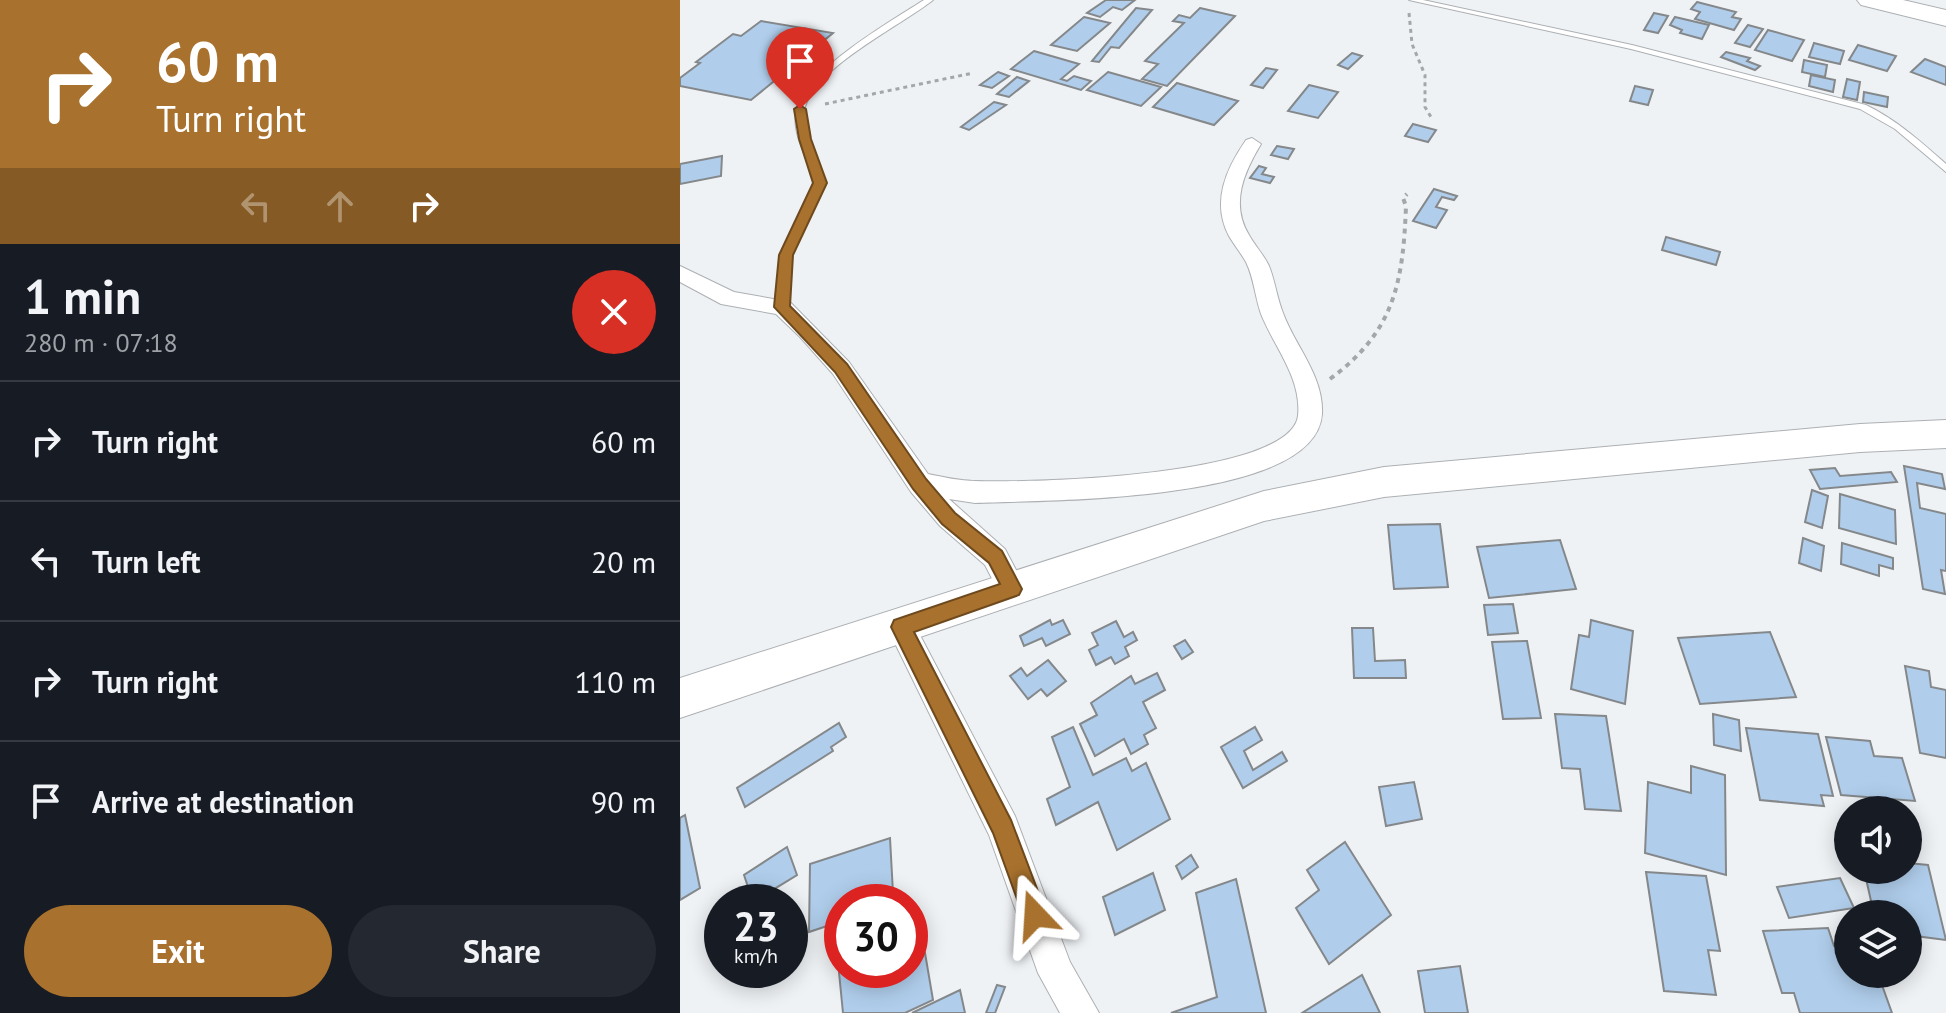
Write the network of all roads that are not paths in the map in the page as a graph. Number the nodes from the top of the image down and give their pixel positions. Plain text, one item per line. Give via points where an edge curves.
1 (929, 0) edge
2 (1413, 0) edge
3 (1870, 0) edge
4 (1946, 18) edge
5 (1252, 144) dead end
6 (1946, 169) edge
7 (680, 273) edge
8 (782, 307) junction
9 (1946, 434) edge
10 (920, 484) junction
11 (1012, 589) junction
12 (901, 627) junction
13 (680, 698) edge
14 (1081, 1013) edge

1 - 8 lane via 829,72 800,109 820,183 786,255
2 - 6 lane via 1632,47 1863,107 1888,118
3 - 4 highway
5 - 10 street via 1231,186 1230,212 1309,392 1306,432 1272,458 1219,473 1137,485 975,492
7 - 8 street via 729,299
8 - 10 street via 841,368
9 - 11 street via 1384,482 1264,506
10 - 11 street via 949,518 995,557
11 - 12 street
12 - 13 street
12 - 14 street via 1003,828 1056,973

